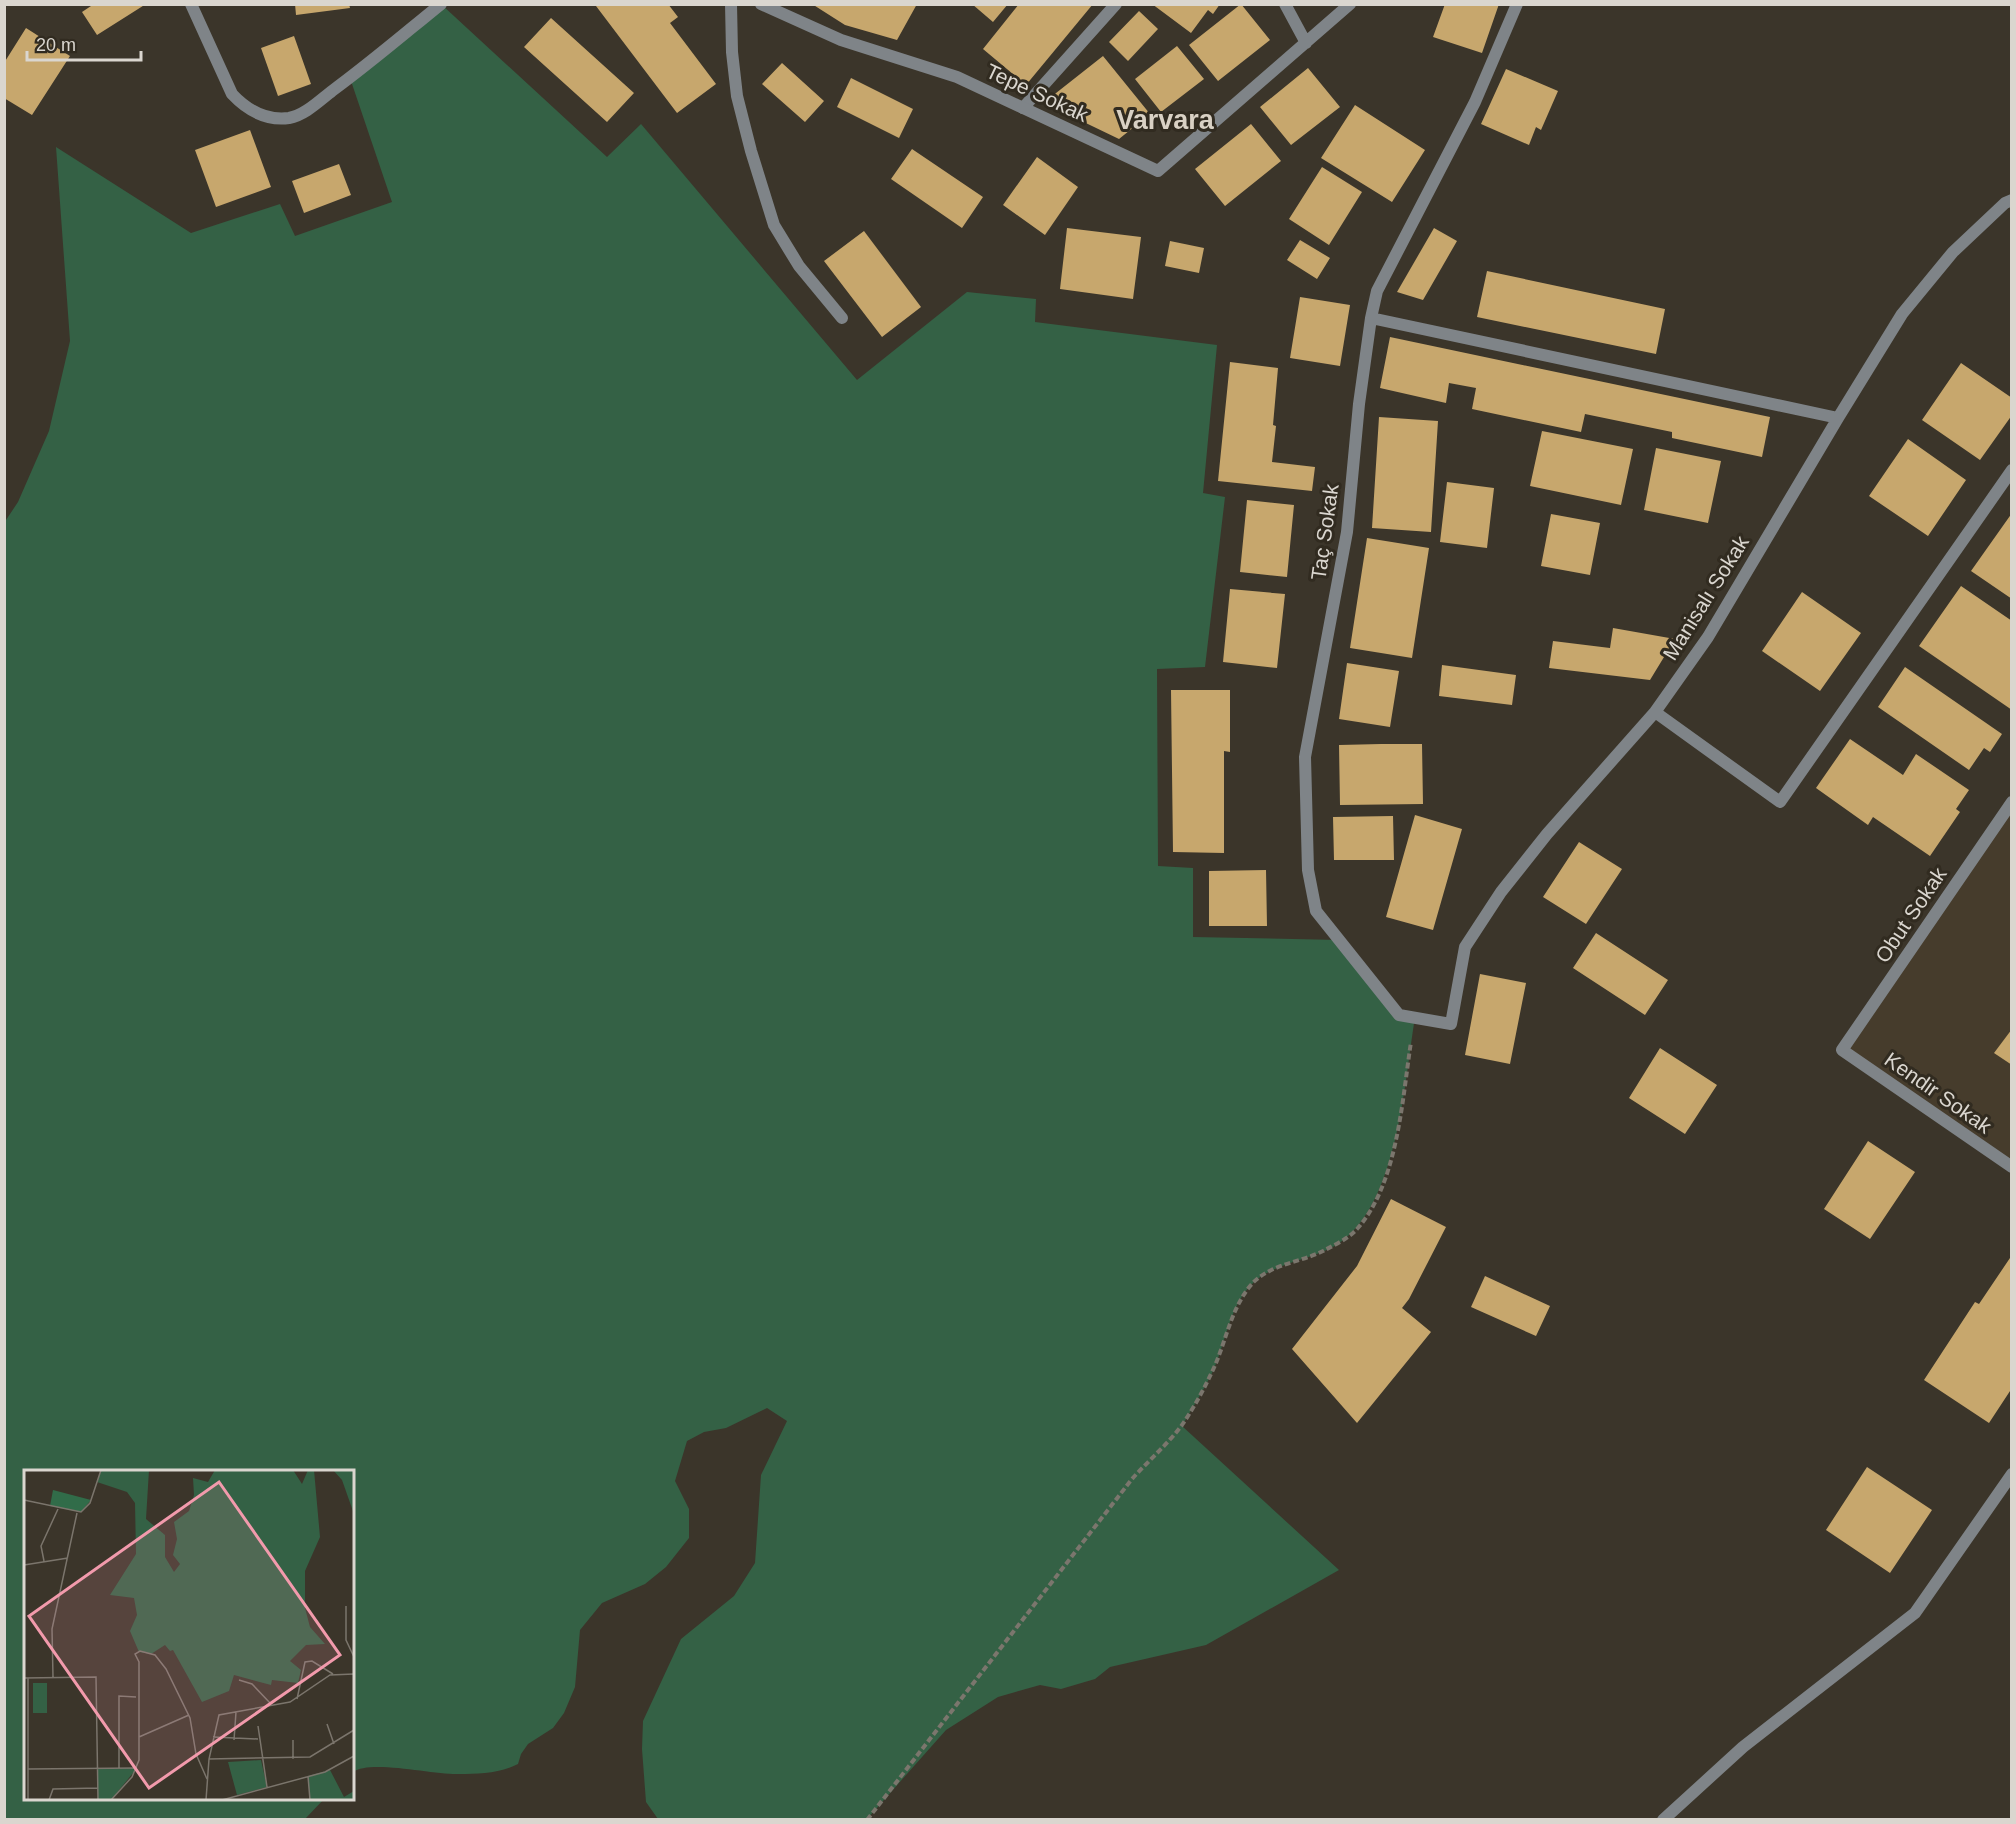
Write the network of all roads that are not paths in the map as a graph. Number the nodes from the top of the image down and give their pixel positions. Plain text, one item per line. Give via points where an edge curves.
1 (191, 4) edge
2 (441, 4) edge
3 (730, 4) edge
4 (761, 4) edge
5 (1116, 4) edge
6 (1285, 4) edge
7 (1350, 4) edge
8 (1517, 4) edge
9 (1306, 43) junction
10 (1023, 108) junction
11 (2009, 204) edge
12 (842, 318) dead end
13 (1371, 318) junction
14 (1838, 418) junction
15 (2012, 470) edge
16 (1655, 712) junction
17 (2012, 802) edge
18 (1451, 1024) joint
19 (1842, 1050) joint
20 (2012, 1167) edge
21 (2012, 1474) edge
22 (1663, 1820) edge

1 - 2 street via 232,94 252,111 279,119 300,115
3 - 12 street via 737,96 774,225 799,266
4 - 10 street, Tepe Sokak via 841,40 957,77
5 - 10 street
6 - 9 street
7 - 9 street, Tepe Sokak
8 - 13 street, Taç Sokak via 1475,102 1377,291
9 - 10 street, Tepe Sokak via 1158,171
11 - 14 street, Manisalı Sokak via 1953,252 1902,314
13 - 14 street
13 - 18 street, Taç Sokak via 1347,532 1305,757 1308,870 1316,912 1399,1015
14 - 16 street, Manisalı Sokak via 1708,637
15 - 16 street via 1780,802
16 - 18 street, Manisalı Sokak via 1547,834 1501,892 1465,947
17 - 19 street, Obut Sokak
19 - 20 street, Kendir Sokak
21 - 22 street via 1915,1613 1743,1747

